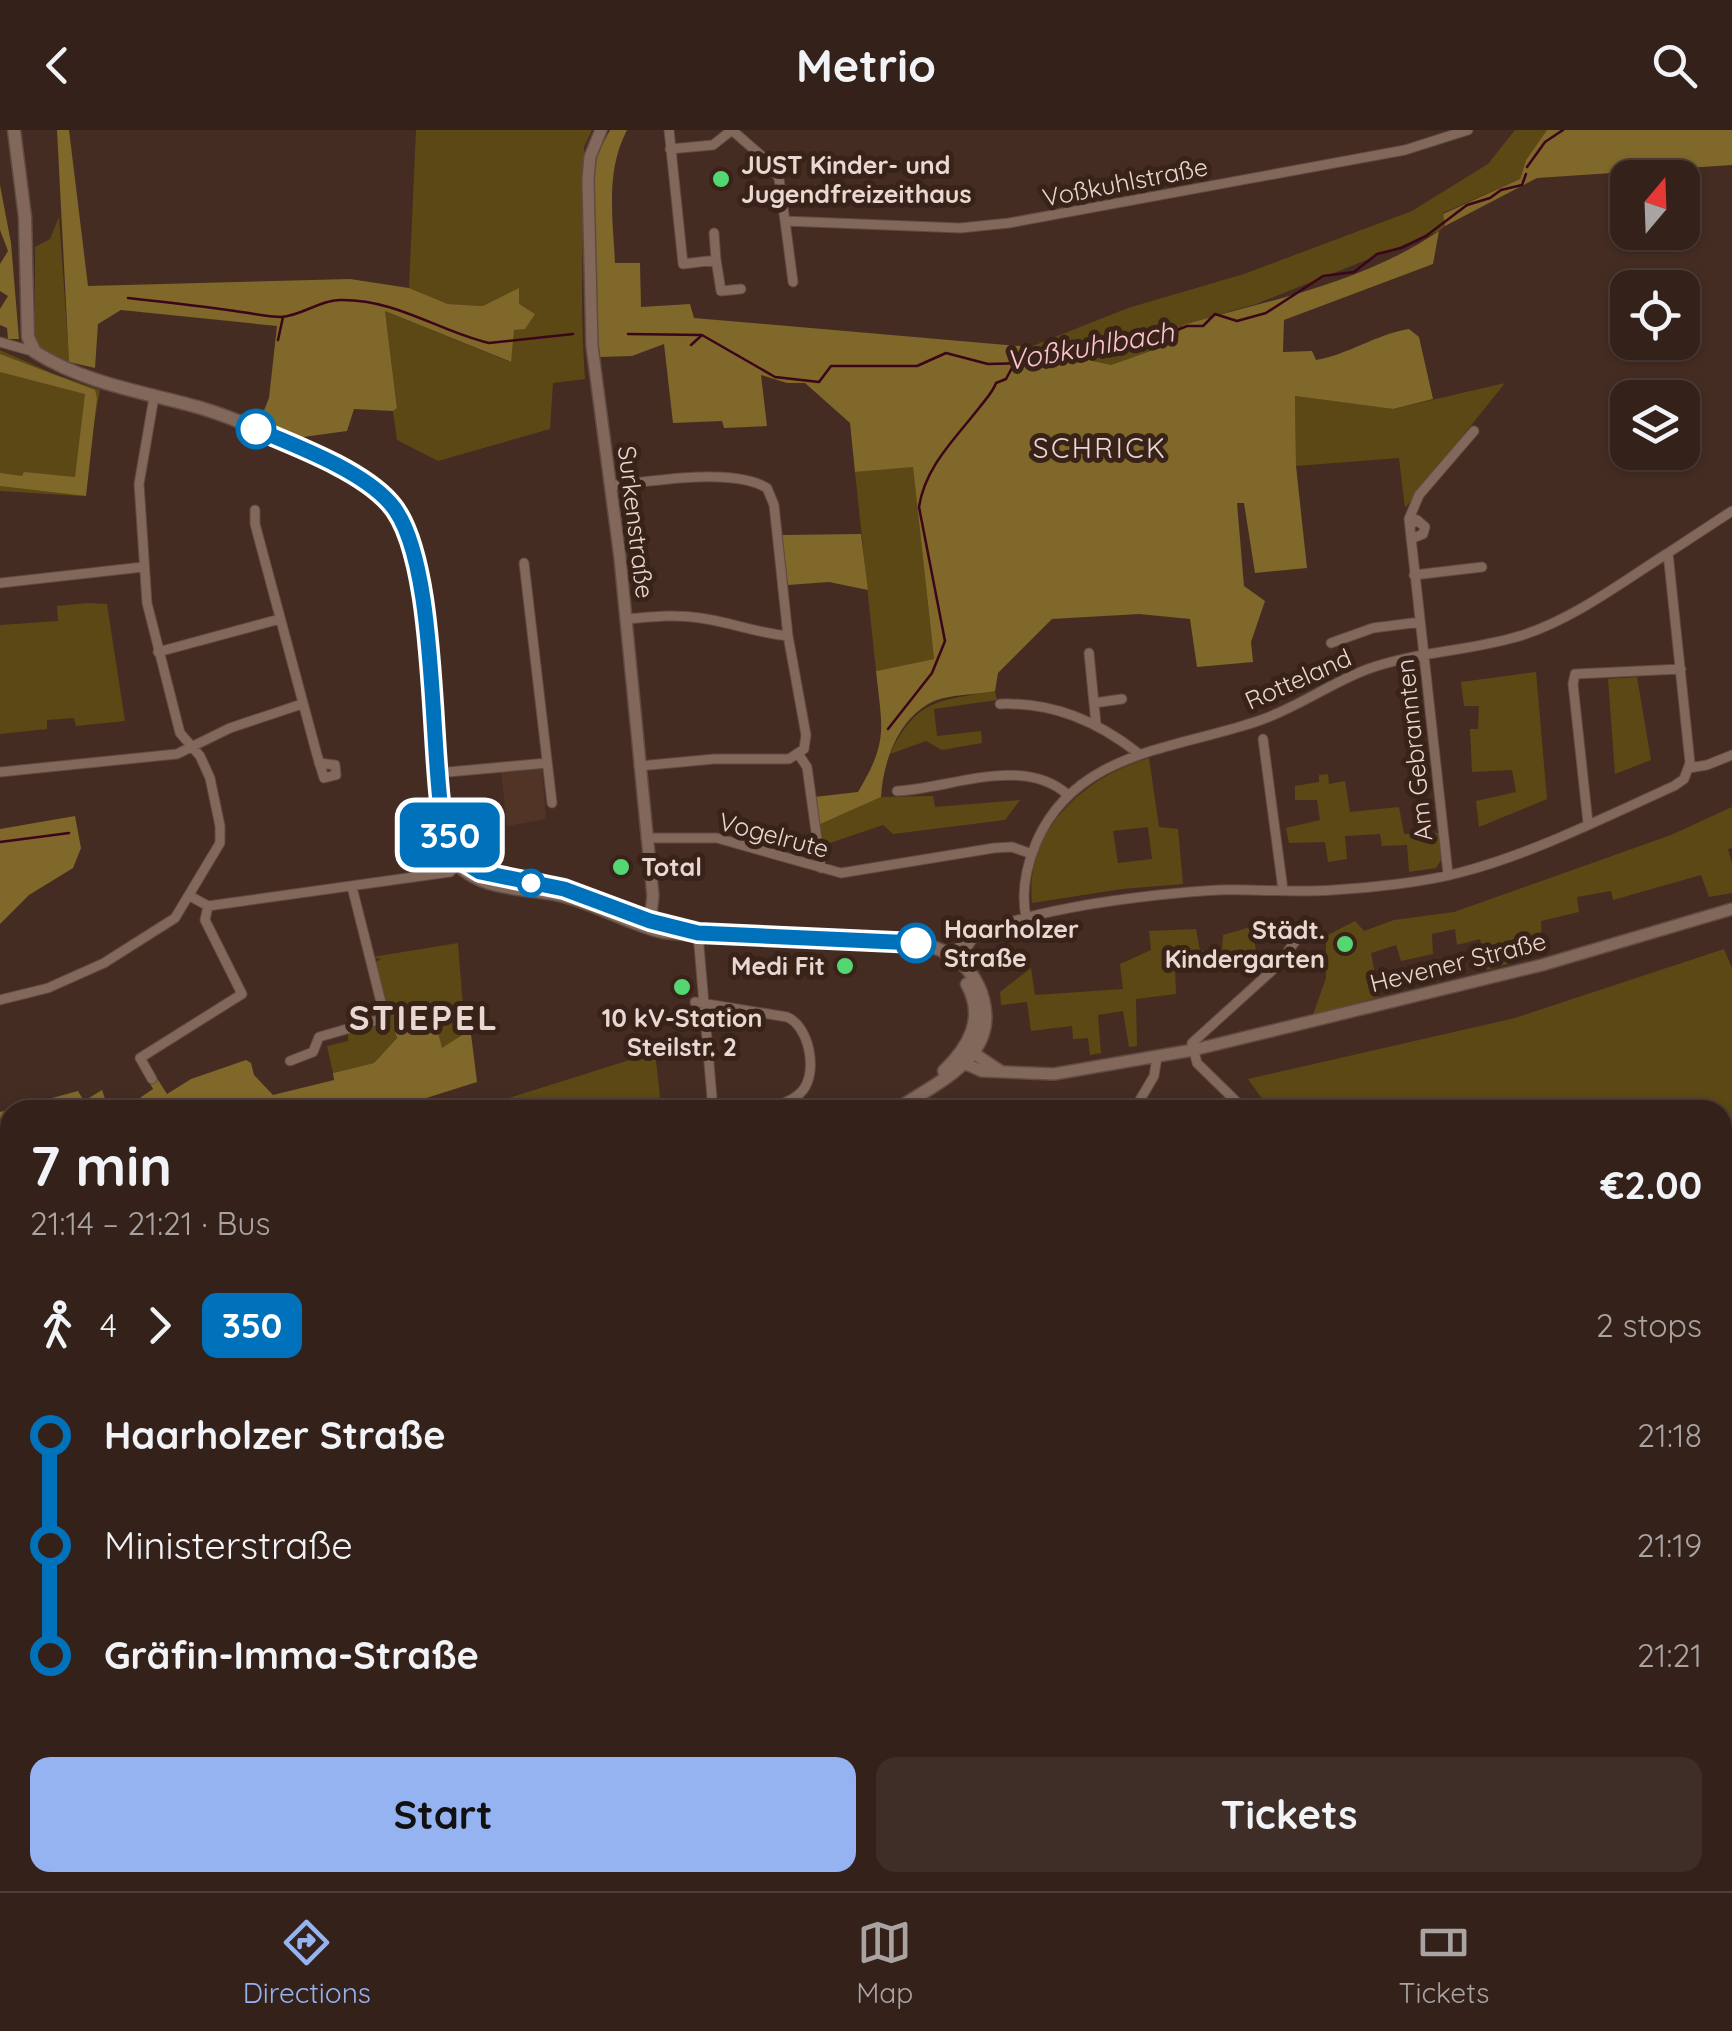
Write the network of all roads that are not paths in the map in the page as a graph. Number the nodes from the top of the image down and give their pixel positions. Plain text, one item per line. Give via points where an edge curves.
1 (14, 130) edge
2 (23, 130) edge
3 (601, 130) edge
4 (669, 130) edge
5 (732, 130) edge
6 (1468, 130) edge
7 (670, 149) junction
8 (21, 174) junction
9 (784, 221) junction
10 (714, 233) dead end
11 (716, 260) junction
12 (793, 282) dead end
13 (742, 288) dead end
14 (0, 342) edge
15 (35, 352) junction
16 (154, 397) junction
17 (1474, 431) dead end
18 (610, 486) junction
19 (254, 510) dead end
20 (1732, 511) edge
21 (1668, 554) junction
22 (524, 562) dead end
23 (143, 567) junction
24 (1482, 567) dead end
25 (1414, 575) junction
26 (0, 584) edge
27 (280, 618) junction
28 (626, 618) junction
29 (1420, 622) junction
30 (788, 636) junction
31 (1331, 643) dead end
32 (158, 652) junction
33 (1088, 652) dead end
34 (1424, 655) junction
35 (1103, 664) dead end
36 (1090, 666) junction
37 (1681, 669) junction
38 (1122, 699) dead end
39 (1094, 702) junction
40 (302, 704) junction
41 (1000, 704) dead end
42 (1096, 724) junction
43 (1263, 739) dead end
44 (192, 746) junction
45 (1138, 753) junction
46 (799, 755) junction
47 (1732, 755) edge
48 (319, 762) dead end
49 (546, 762) junction
50 (639, 766) junction
51 (1689, 768) junction
52 (0, 772) edge
53 (437, 773) junction
54 (1282, 782) dead end
55 (1269, 784) junction
56 (897, 791) dead end
57 (1068, 795) junction
58 (552, 803) dead end
59 (1588, 823) junction
60 (646, 838) junction
61 (1032, 854) junction
62 (460, 862) junction
63 (821, 868) junction
64 (1448, 874) junction
65 (352, 887) junction
66 (1282, 890) junction
67 (190, 896) junction
68 (208, 906) junction
69 (1732, 908) edge
70 (1026, 917) junction
71 (650, 925) junction
72 (698, 933) junction
73 (1297, 939) dead end
74 (953, 959) junction
75 (0, 1000) edge
76 (700, 1003) junction
77 (1193, 1050) junction
78 (968, 1057) junction
79 (1157, 1057) junction
80 (290, 1061) dead end
81 (152, 1079) dead end
82 (713, 1100) edge
83 (790, 1100) edge
84 (911, 1100) edge
85 (1140, 1100) edge
86 (1235, 1100) edge

1 - 8 main road
2 - 8 main road
3 - 18 street, Surkenstraße via 588,180 590,274
4 - 7 street
5 - 7 street via 714,145
5 - 9 street via 773,166
6 - 9 street, Voßkuhlstraße via 1405,150 1008,223 960,228
7 - 11 street via 684,264
8 - 15 main road via 28,337
9 - 12 street
10 - 11 street
11 - 13 street via 721,291
14 - 15 street
15 - 16 main road
16 - 23 street via 138,484
16 - 53 main road via 217,413 284,442 368,484 398,512 417,560
17 - 25 street, Am Gebrannten via 1414,502
18 - 28 street, Surkenstraße
18 - 30 street via 709,478 767,488
19 - 27 street
20 - 21 street
21 - 34 street, Rotteland via 1555,622
21 - 37 street
22 - 49 street
23 - 26 street
23 - 32 street
24 - 25 street
25 - 29 street, Am Gebrannten
27 - 32 street
27 - 40 street
28 - 30 street via 701,618
28 - 50 street, Surkenstraße
29 - 31 street, Am Gebrannten
29 - 34 street, Am Gebrannten
30 - 46 street via 806,735
32 - 44 street via 180,734
33 - 36 street
34 - 45 street, Rotteland via 1369,669 1261,720
34 - 64 street, Am Gebrannten
35 - 36 street
36 - 39 street
37 - 51 street
37 - 59 street via 1575,674
38 - 39 street
39 - 42 street
40 - 44 street
40 - 48 street
41 - 42 street via 1058,710
42 - 45 street
43 - 55 street
44 - 52 street via 177,754
44 - 67 street via 210,778 221,836
45 - 57 street, Rotteland
46 - 50 street
46 - 63 street via 807,767
47 - 51 street
49 - 53 street
49 - 58 street
50 - 60 street, Surkenstraße
51 - 59 street via 1679,783
53 - 62 main road via 447,847
54 - 55 street
55 - 66 street
56 - 57 street via 1005,776 1050,783
57 - 61 street, Rotteland
59 - 64 street
60 - 63 street, Vogelrute via 718,838
60 - 71 street, Surkenstraße
61 - 63 street, Vogelrute via 1012,846 855,873
61 - 70 street, Rotteland via 1023,892
62 - 65 street via 450,872
62 - 71 main road via 488,883 554,890
64 - 66 street
65 - 68 street
65 - 80 street via 385,1018 319,1037 313,1052
66 - 70 street via 1164,894
67 - 68 street
67 - 75 street via 175,918 104,963
68 - 81 street via 205,920 242,994 140,1058
69 - 77 street, Hevener Straße via 1530,968
70 - 74 street via 978,932
71 - 72 main road
72 - 74 main road via 858,940
72 - 76 street
73 - 77 street via 1268,976 1194,1040
74 - 78 main road via 976,991
76 - 82 street
76 - 83 street via 795,1020 804,1032 809,1074
77 - 79 street, Hevener Straße
77 - 86 street via 1197,1063
78 - 79 street, Hevener Straße via 982,1071 1054,1074
78 - 84 main road
79 - 85 street

